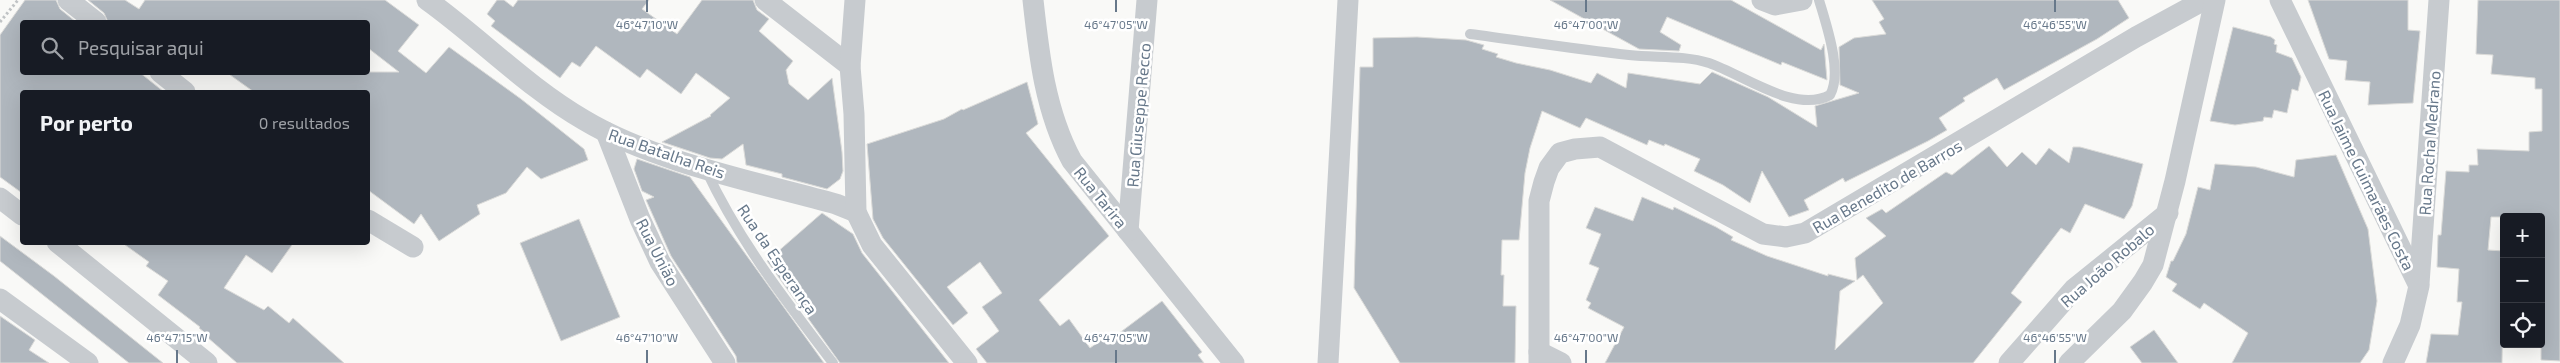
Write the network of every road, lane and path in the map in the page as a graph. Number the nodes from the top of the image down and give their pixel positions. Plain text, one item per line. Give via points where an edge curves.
1 (18, 0) edge
2 (68, 0) edge
3 (426, 0) edge
4 (765, 0) edge
5 (855, 0) edge
6 (1033, 0) edge
7 (1147, 0) edge
8 (1348, 0) edge
9 (1762, 0) edge
10 (1802, 0) edge
11 (1819, 0) edge
12 (2204, 0) edge
13 (2215, 0) edge
14 (2280, 0) edge
15 (2439, 0) edge
16 (93, 20) edge
17 (0, 22) edge
18 (1470, 34) dead end
19 (850, 66) junction
20 (164, 75) edge
21 (182, 90) edge
22 (606, 132) junction
23 (705, 168) junction
24 (0, 198) edge
25 (856, 212) junction
26 (20, 213) edge
27 (2168, 213) junction
28 (370, 221) edge
29 (1128, 231) junction
30 (60, 245) edge
31 (413, 247) dead end
32 (2419, 286) junction
33 (0, 299) edge
34 (1539, 358) edge
35 (88, 363) edge
36 (207, 363) edge
37 (726, 363) edge
38 (833, 363) edge
39 (967, 363) edge
40 (1234, 363) edge
41 (1328, 363) edge
42 (1560, 363) edge
43 (2008, 363) edge
44 (2069, 363) edge
45 (2393, 363) edge

1 - 17 path
2 - 16 street
3 - 22 street, Rua Batalha Reis via 554,100
4 - 19 street
5 - 19 street
6 - 29 street, Rua Tarira via 1044,84 1060,139 1097,195
7 - 29 street, Rua Giuseppe Recco
8 - 41 street
9 - 10 street via 1775,5
11 - 18 lane via 1833,56 1835,84 1830,95 1814,101 1776,93 1707,63
12 - 34 street, Rua Benedito de Barros via 1805,233 1786,237 1763,234 1600,148 1560,153 1549,168 1540,202
13 - 27 street, Rua João Robalo
14 - 32 street, Rua Jaime Guimarães Costa
15 - 32 street, Rua Rocha Medrano
19 - 25 street
20 - 21 street
22 - 23 street, Rua Batalha Reis
22 - 37 street, Rua União via 660,262
23 - 25 street, Rua Batalha Reis
23 - 38 lane, Rua da Esperança via 726,212 761,268
24 - 26 street
25 - 39 street via 872,245
27 - 43 street, Rua João Robalo via 2074,289
27 - 44 street, Rua João Robalo via 2160,246 2143,282 2122,311
28 - 31 street
29 - 40 street, Rua Tarira
30 - 36 street
32 - 45 street, Rua Jaime Guimarães Costa via 2410,325
33 - 35 street
34 - 42 street

